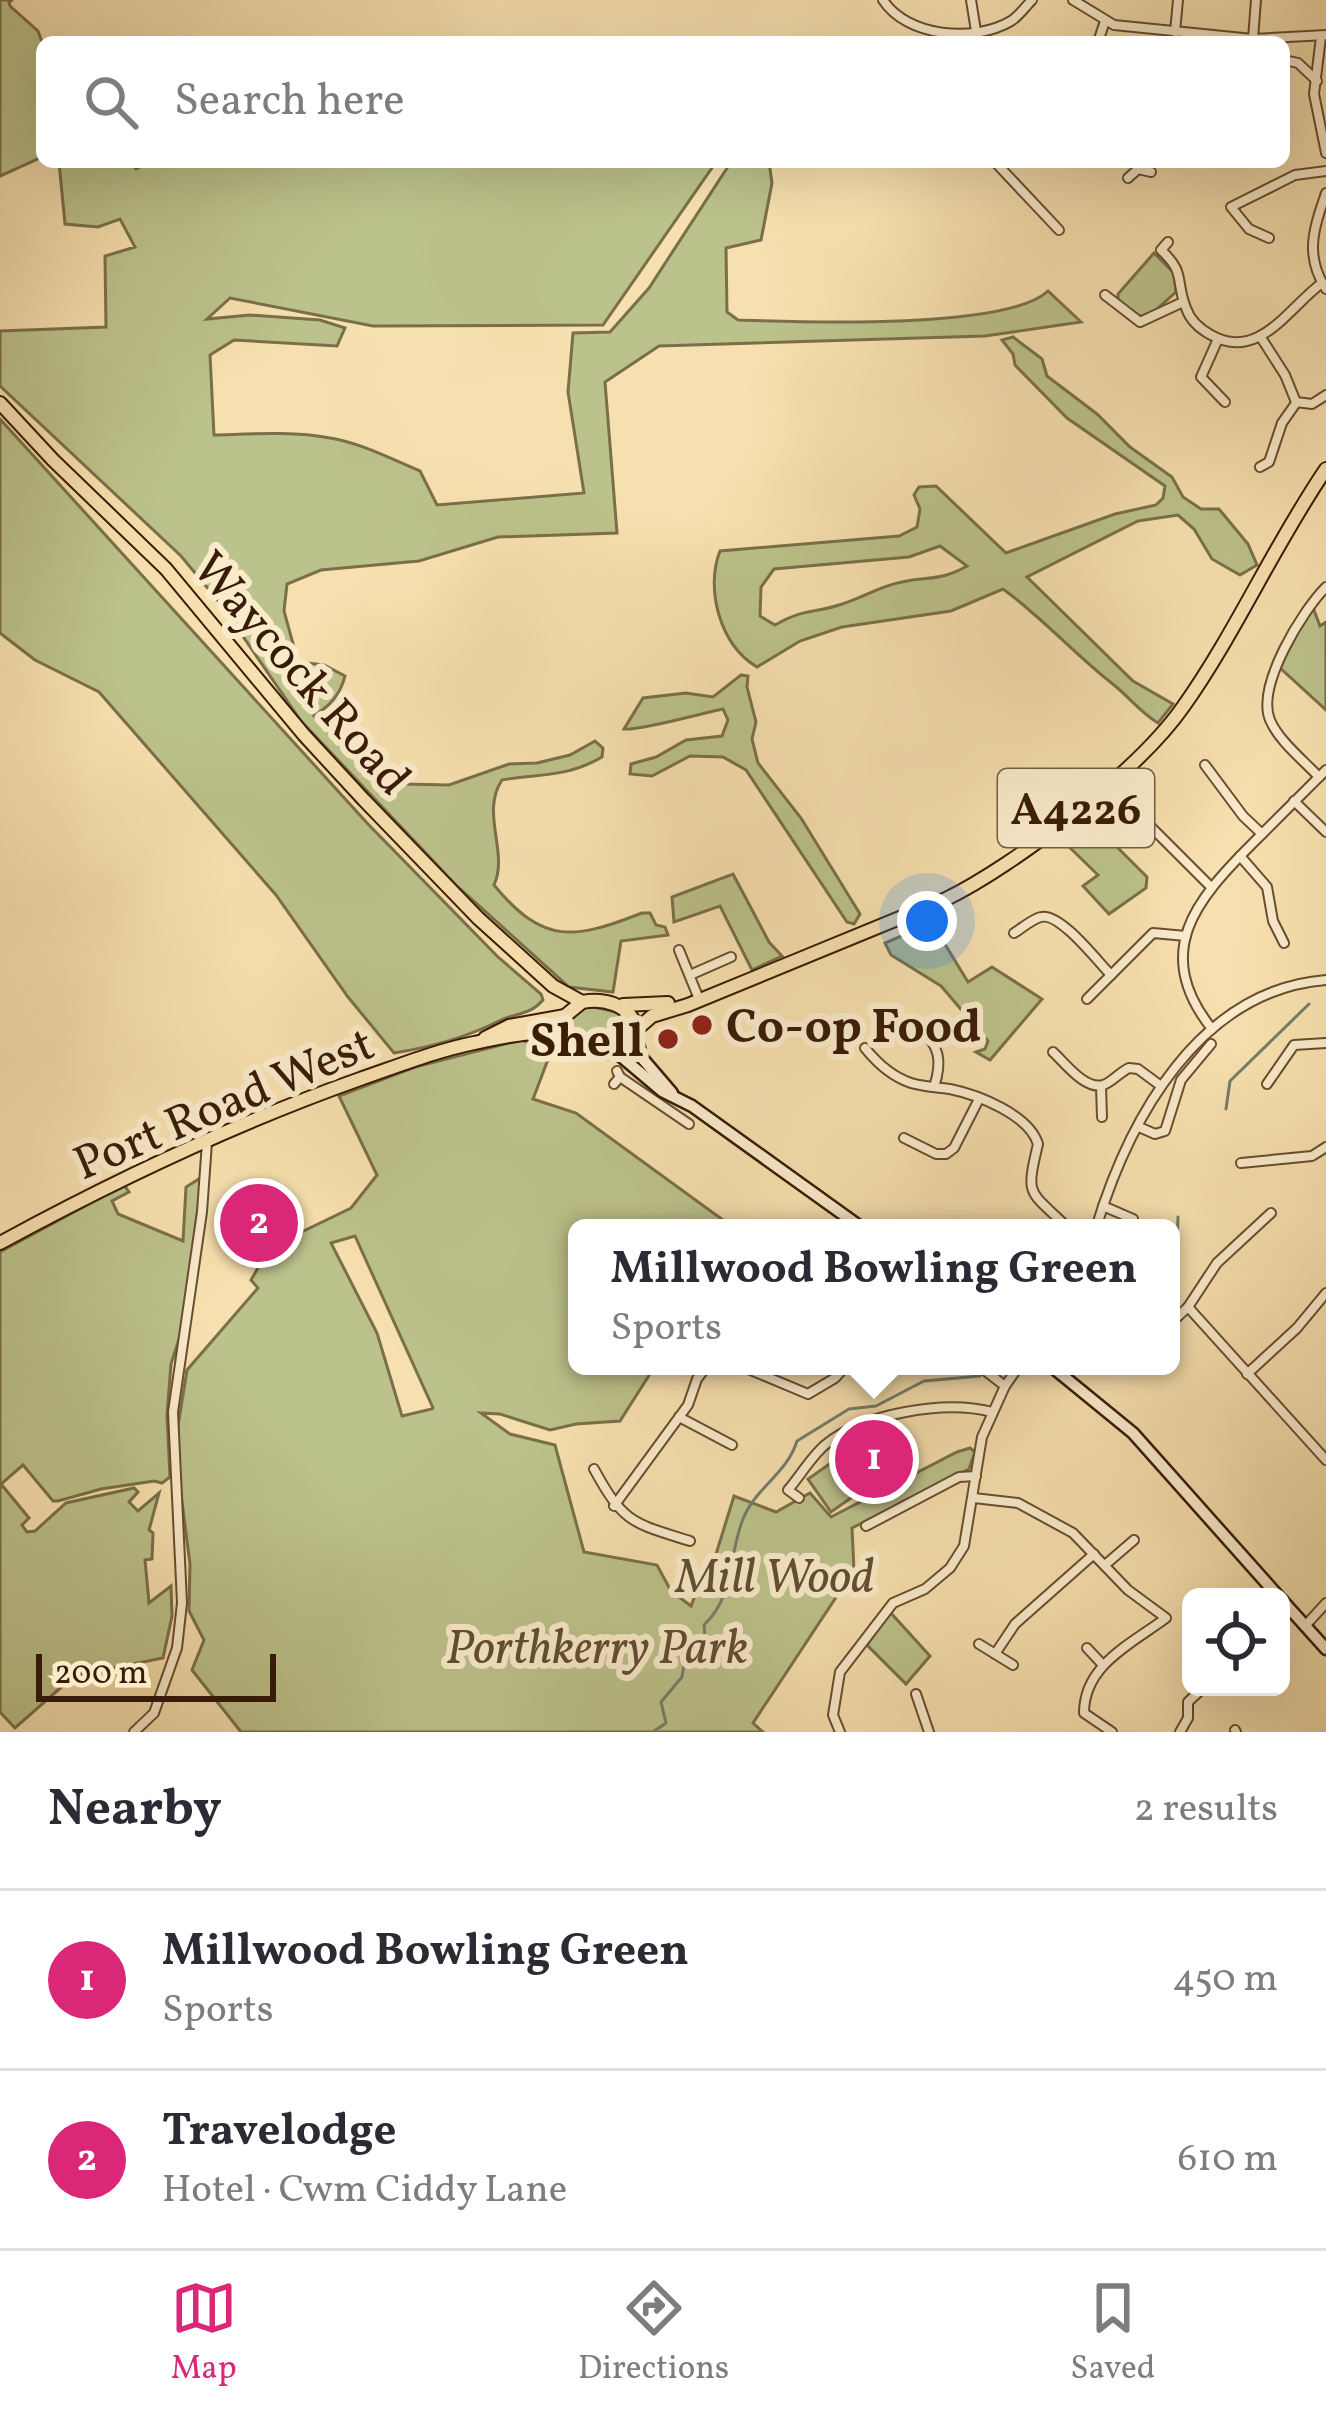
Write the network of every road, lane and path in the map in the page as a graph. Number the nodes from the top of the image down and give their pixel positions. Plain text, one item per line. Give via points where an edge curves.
1 (883, 0) edge
2 (970, 0) edge
3 (1032, 0) edge
4 (1073, 0) edge
5 (1178, 0) edge
6 (1256, 0) edge
7 (1105, 21) junction
8 (976, 31) junction
9 (1174, 32) junction
10 (1100, 36) edge
11 (1219, 36) edge
12 (1253, 36) edge
13 (1324, 36) edge
14 (1290, 37) edge
15 (1290, 61) edge
16 (1316, 81) junction
17 (1326, 153) edge
18 (1000, 168) edge
19 (1135, 168) edge
20 (1143, 168) edge
21 (1326, 171) edge
22 (1151, 172) dead end
23 (1128, 178) dead end
24 (1326, 193) edge
25 (1059, 230) dead end
26 (1269, 238) dead end
27 (1168, 242) dead end
28 (1324, 286) edge
29 (1105, 295) dead end
30 (1184, 302) junction
31 (1260, 336) junction
32 (1218, 338) junction
33 (1326, 395) edge
34 (1226, 402) dead end
35 (1296, 402) junction
36 (0, 403) edge
37 (1260, 467) dead end
38 (1326, 469) edge
39 (1325, 590) edge
40 (1204, 761) dead end
41 (1322, 773) edge
42 (1294, 801) junction
43 (1150, 826) dead end
44 (1326, 832) edge
45 (1262, 834) junction
46 (1240, 856) junction
47 (1210, 886) junction
48 (1013, 933) dead end
49 (1186, 936) junction
50 (1285, 943) dead end
51 (680, 950) dead end
52 (730, 957) dead end
53 (690, 975) junction
54 (1111, 975) junction
55 (1326, 980) edge
56 (553, 986) junction
57 (699, 999) junction
58 (1087, 999) dead end
59 (582, 1001) junction
60 (612, 1004) junction
61 (566, 1014) junction
62 (919, 1026) dead end
63 (1212, 1029) junction
64 (636, 1033) junction
65 (571, 1040) junction
66 (479, 1042) junction
67 (1211, 1043) dead end
68 (1326, 1043) edge
69 (866, 1048) dead end
70 (1053, 1052) dead end
71 (617, 1053) junction
72 (617, 1077) dead end
73 (1268, 1084) dead end
74 (1101, 1086) junction
75 (1161, 1086) junction
76 (934, 1087) junction
77 (672, 1093) junction
78 (979, 1099) junction
79 (692, 1106) junction
80 (1102, 1117) dead end
81 (1139, 1127) junction
82 (904, 1138) dead end
83 (207, 1142) junction
84 (1326, 1147) edge
85 (1240, 1163) dead end
86 (1103, 1206) junction
87 (1271, 1213) dead end
88 (841, 1219) edge
89 (1060, 1219) edge
90 (1099, 1219) edge
91 (1132, 1219) dead end
92 (0, 1243) edge
93 (1326, 1292) edge
94 (1188, 1307) junction
95 (1180, 1315) edge
96 (1246, 1374) junction
97 (702, 1375) edge
98 (763, 1375) edge
99 (838, 1375) edge
100 (991, 1375) edge
101 (1013, 1375) edge
102 (1062, 1375) edge
103 (1005, 1386) junction
104 (992, 1412) junction
105 (679, 1417) junction
106 (1326, 1443) edge
107 (732, 1445) dead end
108 (1318, 1451) junction
109 (1326, 1460) edge
110 (594, 1469) dead end
111 (976, 1476) junction
112 (799, 1498) dead end
113 (974, 1498) junction
114 (614, 1506) junction
115 (866, 1526) dead end
116 (1133, 1540) dead end
117 (691, 1541) dead end
118 (1094, 1554) junction
119 (1105, 1565) junction
120 (1271, 1588) edge
121 (1326, 1603) edge
122 (1290, 1609) edge
123 (1305, 1626) junction
124 (979, 1644) dead end
125 (1087, 1648) dead end
126 (1326, 1649) edge
127 (994, 1654) junction
128 (1012, 1665) dead end
129 (1103, 1665) junction
130 (916, 1694) dead end
131 (1173, 1695) dead end
132 (1194, 1696) edge
133 (1188, 1702) junction
134 (835, 1731) edge
135 (134, 1732) edge
136 (929, 1732) edge
137 (1112, 1732) edge
138 (1180, 1732) edge

1 - 8 street via 920,28
2 - 8 street
3 - 8 street via 1009,22
4 - 7 street
5 - 9 street
6 - 12 street
7 - 9 street
7 - 10 street
9 - 11 street
13 - 14 street
13 - 16 street
15 - 16 street
16 - 17 street
18 - 25 street
19 - 23 street
20 - 22 street
21 - 26 street via 1295,175 1231,207 1249,230
24 - 28 street via 1311,242
27 - 30 street via 1161,250 1177,265
28 - 31 street
29 - 30 street via 1140,322
30 - 32 street via 1196,324
31 - 32 street
31 - 35 street
32 - 34 street via 1201,377
33 - 35 street
35 - 37 street
36 - 56 main road, Waycock Road via 166,568 333,768
38 - 57 main road, A4226 via 1187,702 1114,777 963,890
39 - 41 street via 1305,610 1267,693 1271,722
40 - 45 street
41 - 42 street
42 - 44 street
42 - 45 street
43 - 47 street
45 - 46 street
46 - 47 street
46 - 50 street via 1267,887
47 - 49 street
48 - 54 street via 1050,917
49 - 54 street via 1153,933
49 - 63 street via 1188,989
51 - 53 street
52 - 53 street
53 - 57 street
54 - 58 street
55 - 63 street via 1263,995
56 - 59 main road, Waycock Road
56 - 61 main road, Waycock Road
57 - 60 main road, A4226
57 - 64 main road, A4226 via 652,1016
59 - 60 main road
59 - 61 main road
60 - 64 main road via 628,1012
61 - 65 main road
61 - 66 main road, Port Road West via 509,1026
62 - 76 street via 935,1042 941,1065
63 - 75 street
64 - 71 main road
64 - 77 main road via 642,1058
65 - 66 main road, Port Road West via 533,1033
65 - 71 main road
66 - 83 main road, Port Road West via 333,1089
67 - 81 street via 1181,1080 1169,1126 1160,1133
68 - 73 street via 1294,1045
69 - 76 street via 899,1078
70 - 74 street via 1084,1082
71 - 77 main road
72 - 79 street via 685,1121
74 - 75 street via 1129,1068
74 - 80 street
75 - 81 street
76 - 78 street
77 - 79 main road
78 - 82 street via 946,1154
78 - 89 street via 1029,1126 1038,1144 1030,1186
79 - 88 main road
81 - 86 street
83 - 92 main road, Port Road West
83 - 135 street via 173,1412 177,1648 154,1713
84 - 85 street via 1312,1156
86 - 90 street
86 - 91 street
87 - 94 street via 1217,1263
93 - 96 street
94 - 95 street
94 - 96 street
96 - 108 street
97 - 105 street
98 - 99 street via 808,1394
100 - 103 street
101 - 103 street
102 - 120 main road via 1133,1433
103 - 104 street
104 - 111 street
104 - 112 street via 926,1408 856,1426 824,1445 788,1490
105 - 107 street
105 - 114 street
106 - 108 street
108 - 109 street
110 - 114 street
111 - 113 street
111 - 115 street via 958,1477
113 - 118 street via 1028,1507
113 - 134 street via 964,1546 950,1568 893,1603 840,1672
114 - 117 street via 635,1524
116 - 119 street
118 - 119 street
118 - 127 street via 1015,1624
119 - 129 street via 1166,1618
121 - 123 street
122 - 123 main road
123 - 126 main road
124 - 127 street
125 - 129 street
127 - 128 street
129 - 137 street via 1088,1683 1084,1713
130 - 136 street
131 - 133 street
132 - 133 street
133 - 138 street

